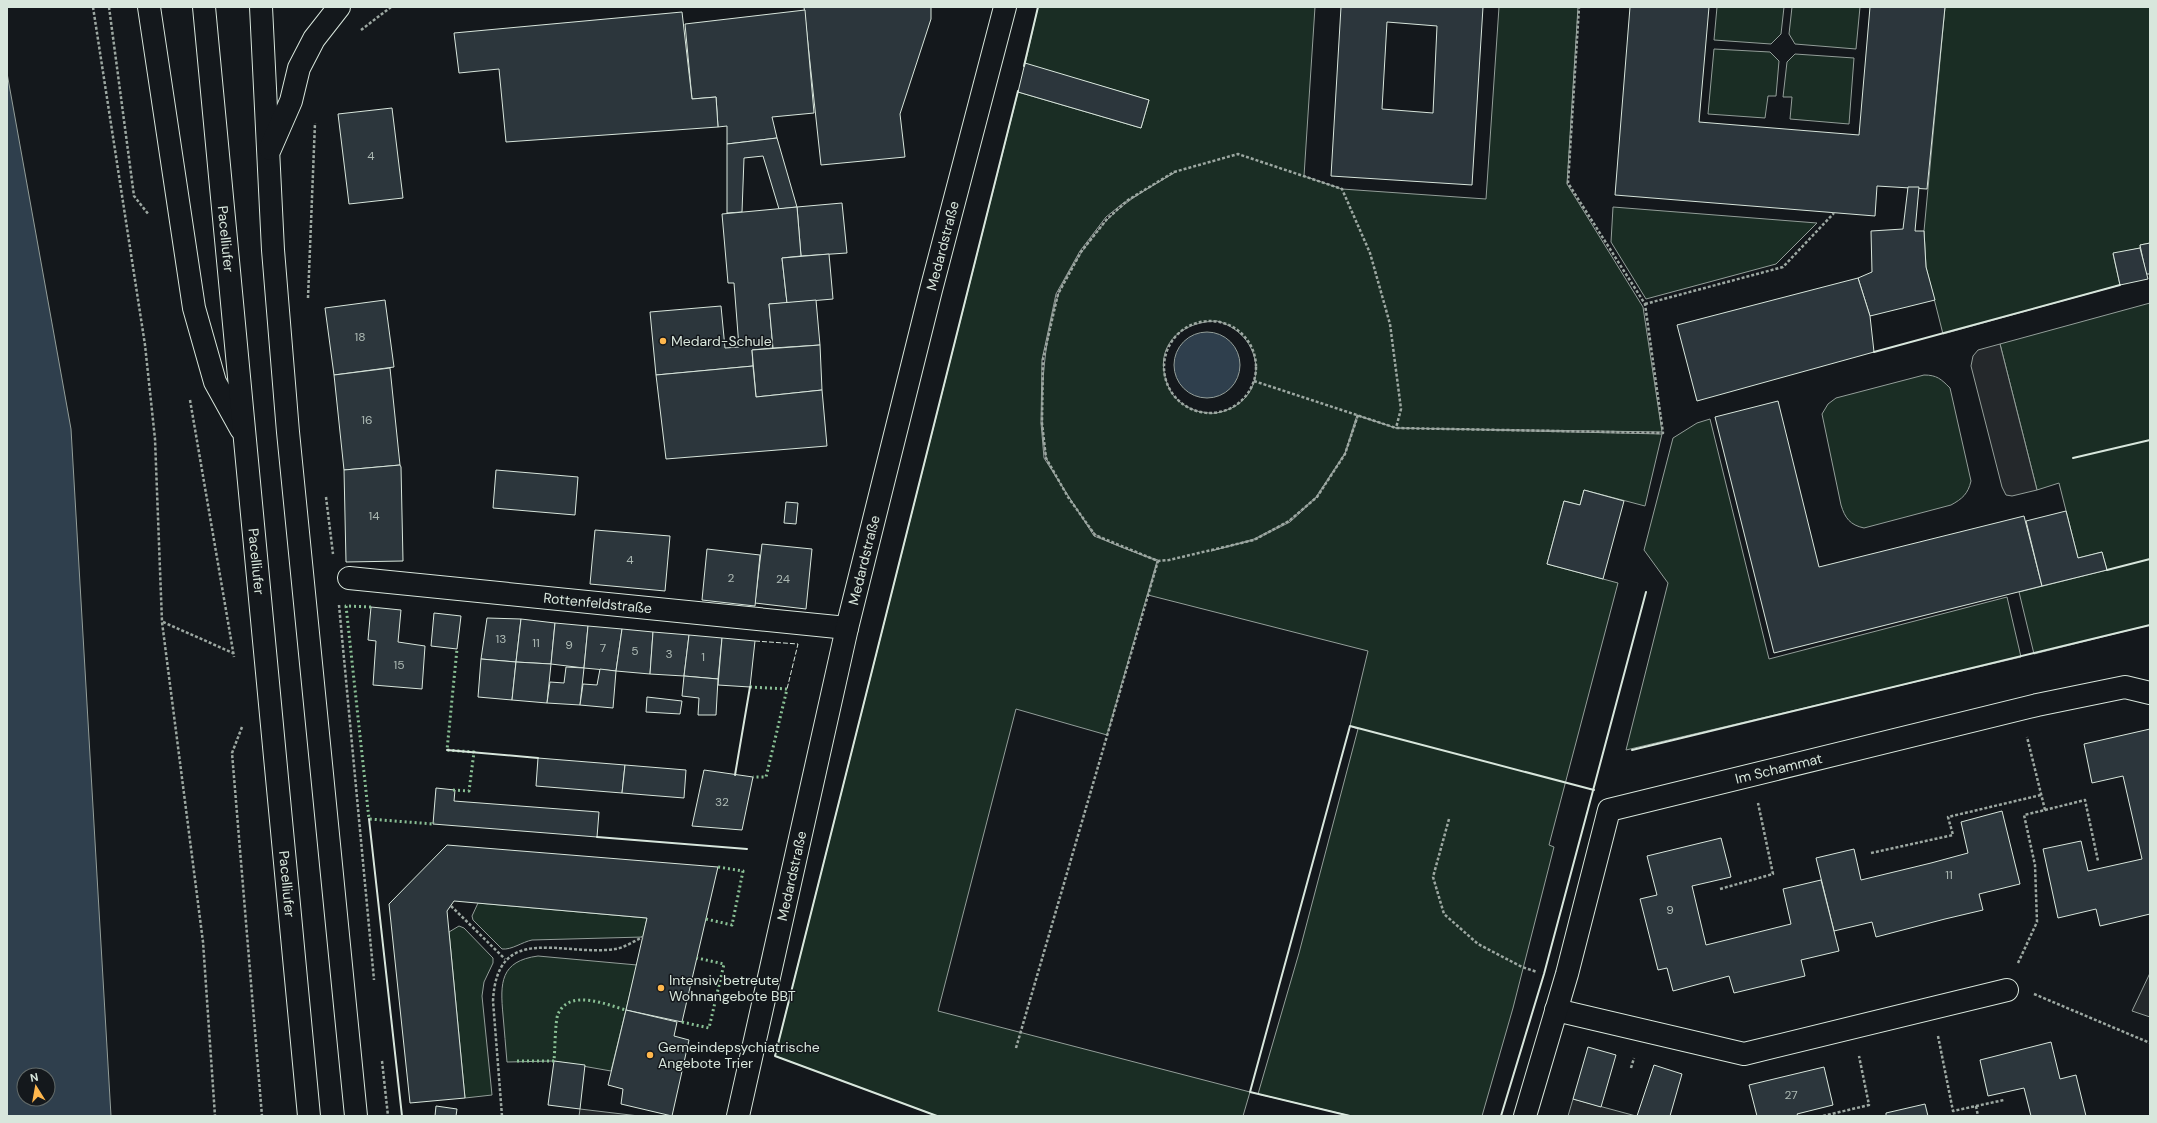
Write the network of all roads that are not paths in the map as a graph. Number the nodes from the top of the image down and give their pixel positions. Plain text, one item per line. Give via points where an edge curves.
1 (149, 7) edge
2 (204, 7) edge
3 (222, 7) edge
4 (261, 7) edge
5 (339, 7) edge
6 (1005, 7) edge
7 (207, 29) junction
8 (268, 153) junction
9 (246, 438) junction
10 (349, 578) dead end
11 (848, 628) junction
12 (2150, 693) edge
13 (2007, 990) road end
14 (1556, 1010) junction
15 (309, 1116) edge
16 (356, 1116) edge
17 (738, 1116) edge
18 (1525, 1116) edge

1 - 9 street via 194,308 215,382
2 - 7 street, Pacelliufer
3 - 7 street
4 - 8 street
5 - 8 street via 314,39 299,68 291,101
6 - 11 street, Medardstraße via 931,290
7 - 9 street, Pacelliufer
8 - 16 street via 288,432
9 - 15 street, Pacelliufer
10 - 11 street, Rottenfeldstraße
11 - 17 street, Medardstraße
12 - 14 street, Im Schammat via 2125,687 2020,709 1609,810 1568,974
13 - 14 street via 1744,1054
14 - 18 street, Im Schammat

